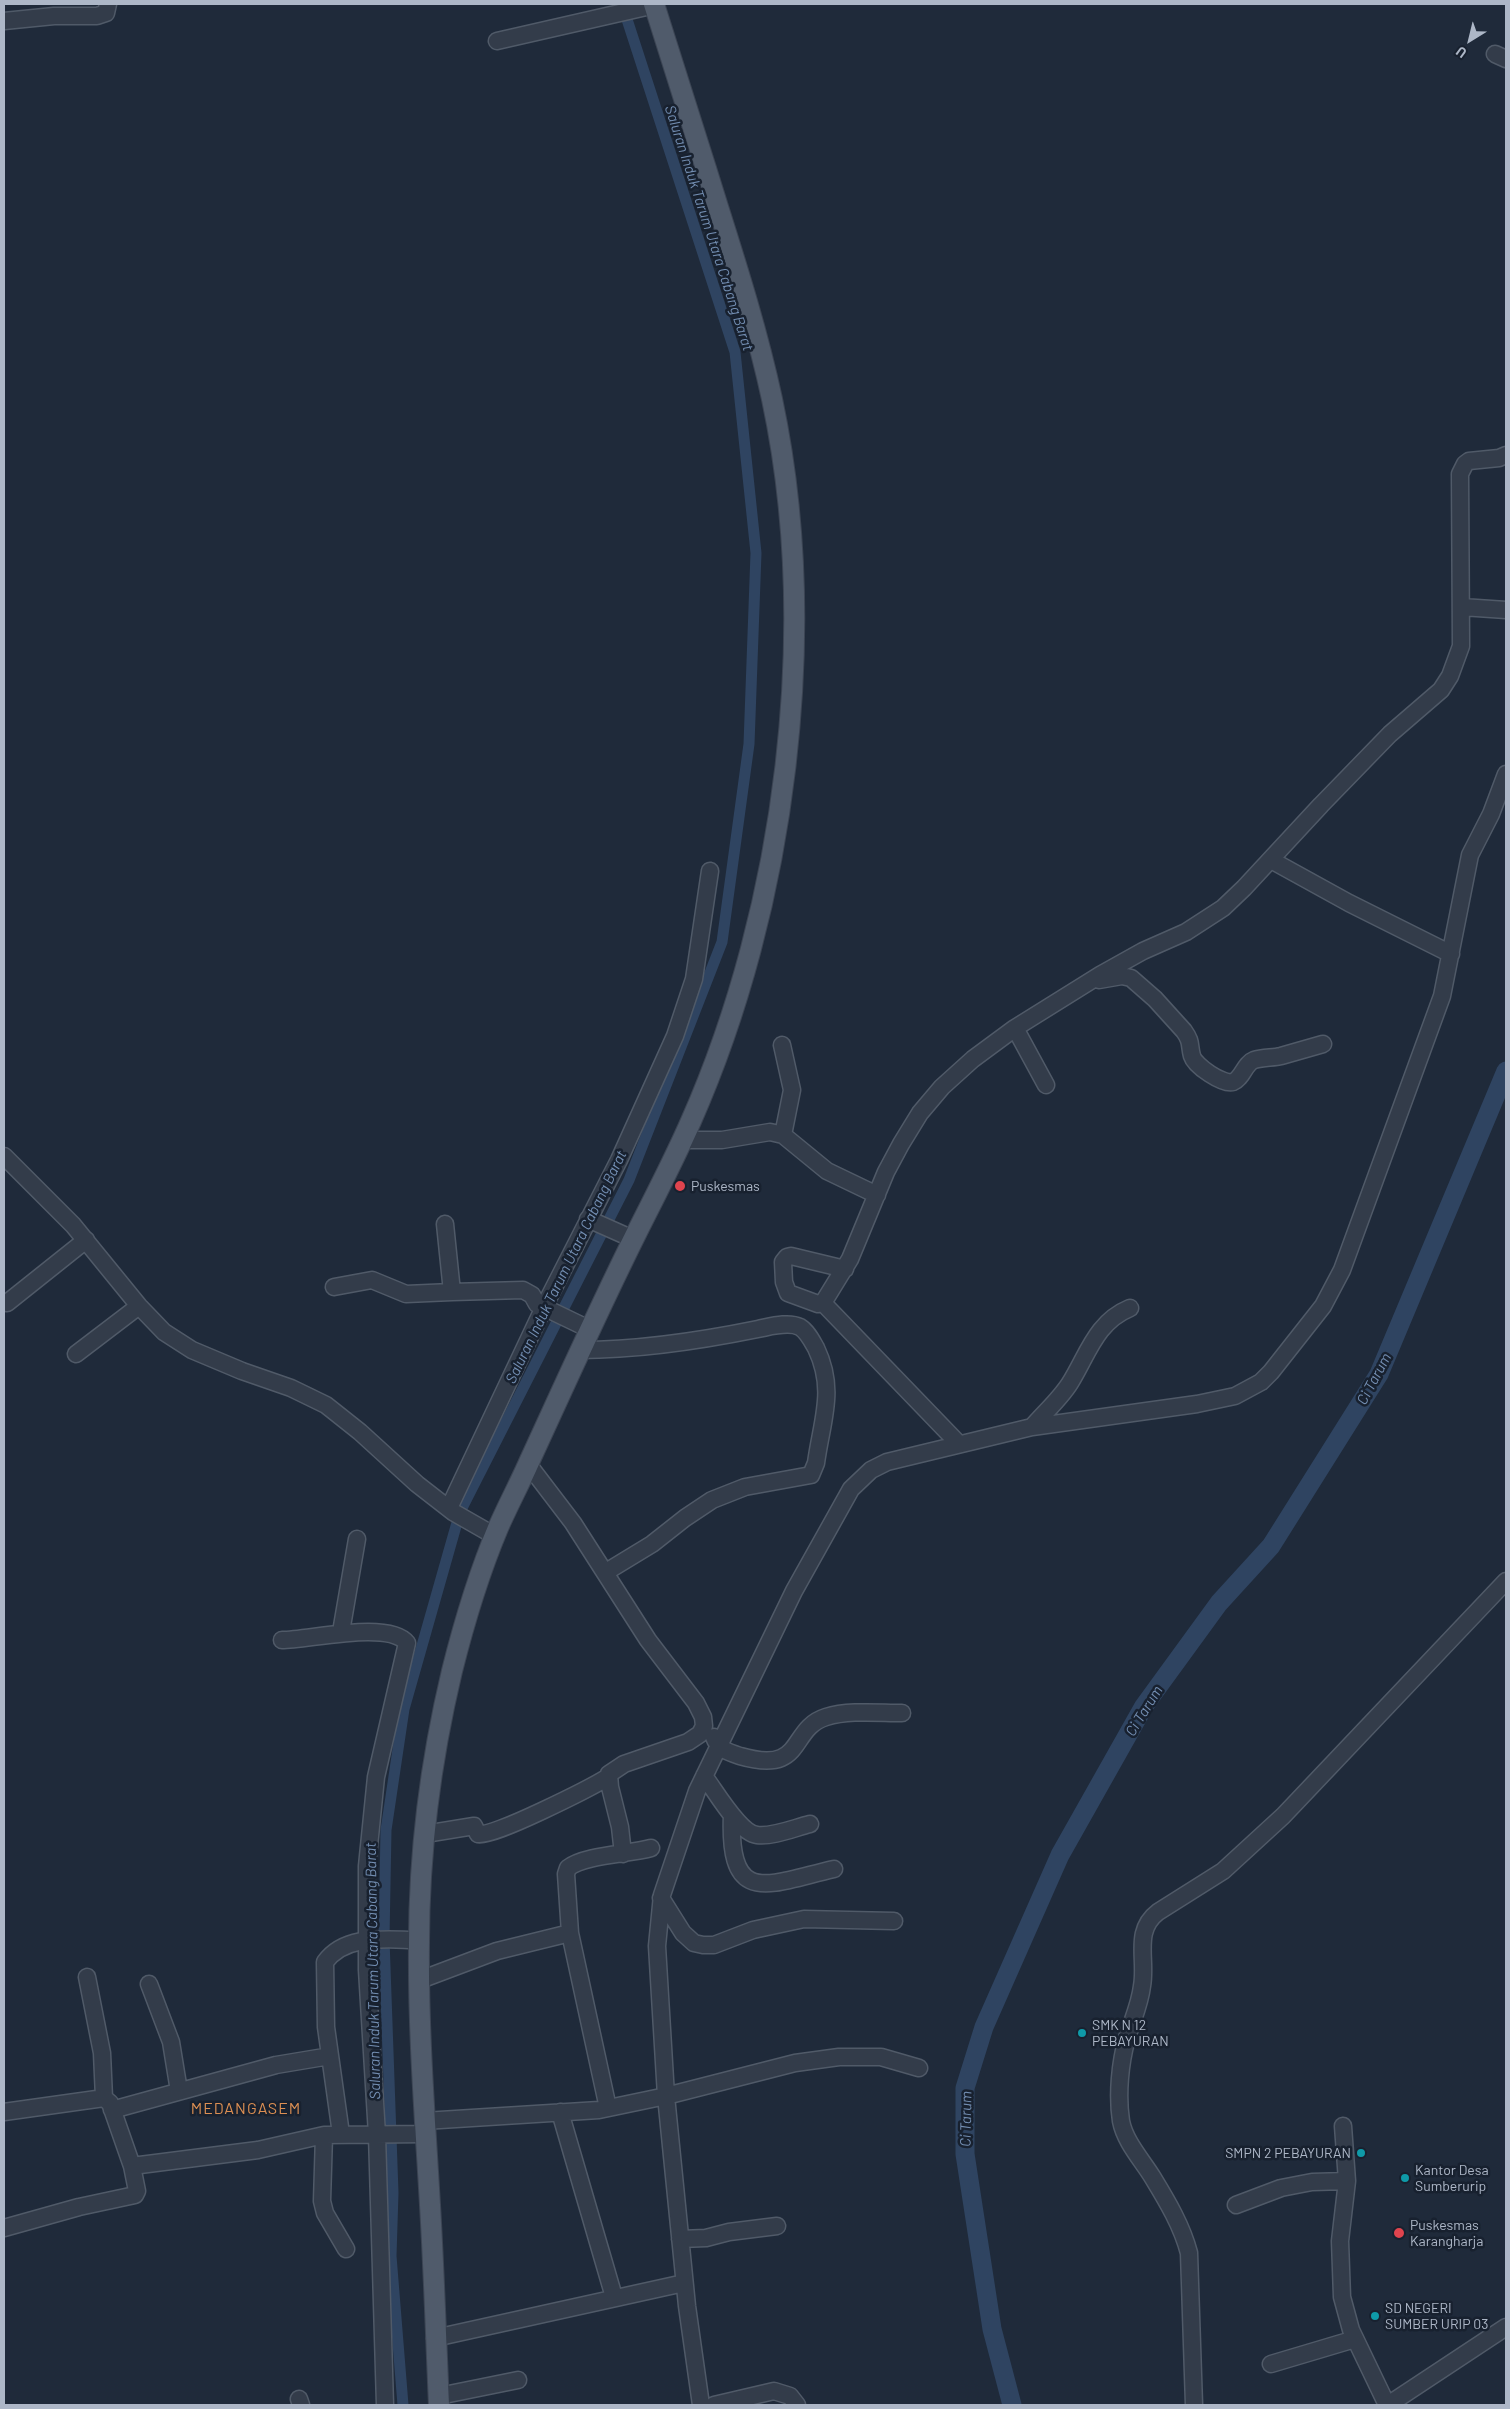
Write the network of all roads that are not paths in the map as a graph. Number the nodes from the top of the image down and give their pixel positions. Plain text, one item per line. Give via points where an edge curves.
1 (108, 4) edge
2 (650, 6) edge
3 (4, 21) edge
4 (497, 40) dead end
5 (1506, 455) edge
6 (1462, 607) junction
7 (1506, 610) edge
8 (1506, 774) edge
9 (1271, 860) junction
10 (710, 871) dead end
11 (1451, 954) junction
12 (1136, 955) junction
13 (1090, 981) junction
14 (1136, 981) junction
15 (1015, 1028) junction
16 (1323, 1044) dead end
17 (782, 1045) dead end
18 (1046, 1085) dead end
19 (783, 1135) junction
20 (683, 1140) junction
21 (4, 1156) edge
22 (877, 1194) junction
23 (592, 1221) junction
24 (445, 1224) dead end
25 (629, 1237) junction
26 (86, 1240) junction
27 (844, 1269) junction
28 (334, 1287) dead end
29 (452, 1292) junction
30 (7, 1303) dead end
31 (821, 1303) junction
32 (139, 1306) junction
33 (547, 1308) junction
34 (1130, 1308) dead end
35 (586, 1327) junction
36 (799, 1327) junction
37 (580, 1350) junction
38 (76, 1354) dead end
39 (1032, 1427) junction
40 (959, 1444) junction
41 (528, 1464) junction
42 (451, 1510) junction
43 (488, 1532) junction
44 (357, 1539) dead end
45 (606, 1572) junction
46 (1506, 1581) edge
47 (341, 1632) junction
48 (282, 1640) dead end
49 (702, 1713) junction
50 (902, 1713) dead end
51 (718, 1745) junction
52 (704, 1776) junction
53 (608, 1777) junction
54 (732, 1815) junction
55 (810, 1824) dead end
56 (425, 1834) junction
57 (651, 1848) dead end
58 (623, 1854) junction
59 (834, 1869) dead end
60 (661, 1898) junction
61 (894, 1922) dead end
62 (570, 1933) junction
63 (372, 1939) junction
64 (409, 1940) junction
65 (87, 1977) dead end
66 (420, 1980) junction
67 (149, 1984) dead end
68 (330, 2056) junction
69 (919, 2068) dead end
70 (179, 2092) junction
71 (666, 2096) junction
72 (108, 2104) junction
73 (608, 2108) junction
74 (4, 2112) edge
75 (560, 2112) junction
76 (1343, 2126) dead end
77 (421, 2130) junction
78 (341, 2134) junction
79 (324, 2135) junction
80 (381, 2135) junction
81 (132, 2166) junction
82 (1347, 2181) junction
83 (1236, 2205) dead end
84 (777, 2226) dead end
85 (4, 2228) edge
86 (680, 2239) junction
87 (346, 2249) dead end
88 (684, 2284) junction
89 (614, 2297) junction
90 (1506, 2327) edge
91 (435, 2338) junction
92 (1355, 2339) junction
93 (1271, 2364) dead end
94 (518, 2380) dead end
95 (439, 2401) edge
96 (386, 2405) edge
97 (701, 2405) edge
98 (714, 2405) edge
99 (797, 2405) edge
100 (1194, 2405) edge
101 (1387, 2405) edge

1 - 3 street via 106,13 97,16
2 - 4 street
2 - 20 main road via 743,285 772,396 787,490 793,591 787,751 775,846 734,1005
5 - 6 street via 1469,461 1460,474
6 - 7 street
6 - 9 street via 1461,646 1453,670 1441,690 1371,754
8 - 11 street via 1491,814 1470,854
9 - 11 street
9 - 12 street via 1206,920
10 - 23 street via 694,979 686,1004
11 - 39 street via 1431,1028 1336,1283 1303,1333 1271,1372 1249,1390 1235,1396
12 - 13 street
12 - 14 street
13 - 14 street via 1122,976
13 - 15 street
14 - 16 street via 1190,1039 1195,1063 1218,1079 1234,1082 1246,1065 1254,1060
15 - 18 street
15 - 22 street via 973,1059 931,1100 911,1126
17 - 19 street via 792,1090
19 - 20 street via 770,1132 722,1140
19 - 22 street via 828,1171
20 - 25 main road
21 - 26 street
22 - 27 street
23 - 25 street
23 - 33 street
24 - 29 street
25 - 35 main road
26 - 30 street
26 - 32 street
27 - 31 street
27 - 31 street via 792,1256 783,1262 788,1293
28 - 29 street via 372,1280 406,1294
29 - 33 street via 523,1290 532,1295 537,1304
31 - 36 street via 810,1310
31 - 40 street
32 - 38 street
32 - 42 street via 164,1332 192,1350 326,1405
33 - 35 street
33 - 42 street
34 - 39 street via 1106,1322 1070,1383
35 - 37 main road
36 - 37 street via 778,1326 633,1349
36 - 45 street via 814,1344 828,1382 813,1473 745,1487 712,1500 658,1540
37 - 41 main road
39 - 40 street
40 - 51 street via 887,1462 871,1470 851,1489 794,1592
41 - 43 main road
41 - 45 street
42 - 43 street
43 - 56 main road via 482,1570 452,1672
44 - 47 street
45 - 49 street via 648,1640
46 - 100 street via 1282,1816 1223,1871 1158,1912 1145,1927 1142,1988 1123,2057 1120,2109 1130,2143 1173,2214 1186,2244 1190,2267
47 - 48 street
47 - 63 street via 390,1634 403,1638 407,1646 394,1691 375,1785 367,1866
49 - 51 street
49 - 53 street via 704,1726 700,1734 688,1742 624,1764 611,1771
50 - 51 street via 824,1718 811,1727 791,1753 773,1760 753,1760
51 - 52 street
52 - 54 street
52 - 60 street
53 - 56 street via 510,1826 483,1835 478,1834 475,1826
53 - 58 street
54 - 55 street via 746,1830 758,1835
54 - 59 street via 734,1858 746,1879 755,1883 777,1882
56 - 64 main road
57 - 58 street
58 - 62 street via 580,1861 568,1868
60 - 61 street via 683,1933 694,1943 703,1945 714,1945 753,1930 804,1919
60 - 71 street via 657,1946
62 - 66 street via 496,1951
62 - 73 street
63 - 64 street
63 - 68 street via 336,1952 325,1962
63 - 80 street
64 - 66 main road
65 - 72 street
66 - 77 main road
67 - 70 street via 171,2042
68 - 70 street via 276,2065
68 - 78 street
69 - 71 street via 881,2057 839,2057 795,2063
70 - 72 street
71 - 73 street
71 - 86 street
72 - 74 street via 98,2097
72 - 81 street
73 - 75 street
75 - 77 street
75 - 89 street
76 - 82 street
77 - 80 street
77 - 91 main road
78 - 79 street
78 - 80 street
79 - 81 street via 258,2150
79 - 87 street via 322,2201
80 - 96 street
81 - 85 street via 135,2195
82 - 83 street via 1317,2181 1282,2188
82 - 92 street via 1340,2241 1342,2298
84 - 86 street
86 - 88 street
88 - 89 street
88 - 97 street
89 - 91 street via 552,2314
90 - 101 street
91 - 95 main road
92 - 93 street
92 - 101 street
94 - 95 street
98 - 99 street via 774,2391 790,2396

